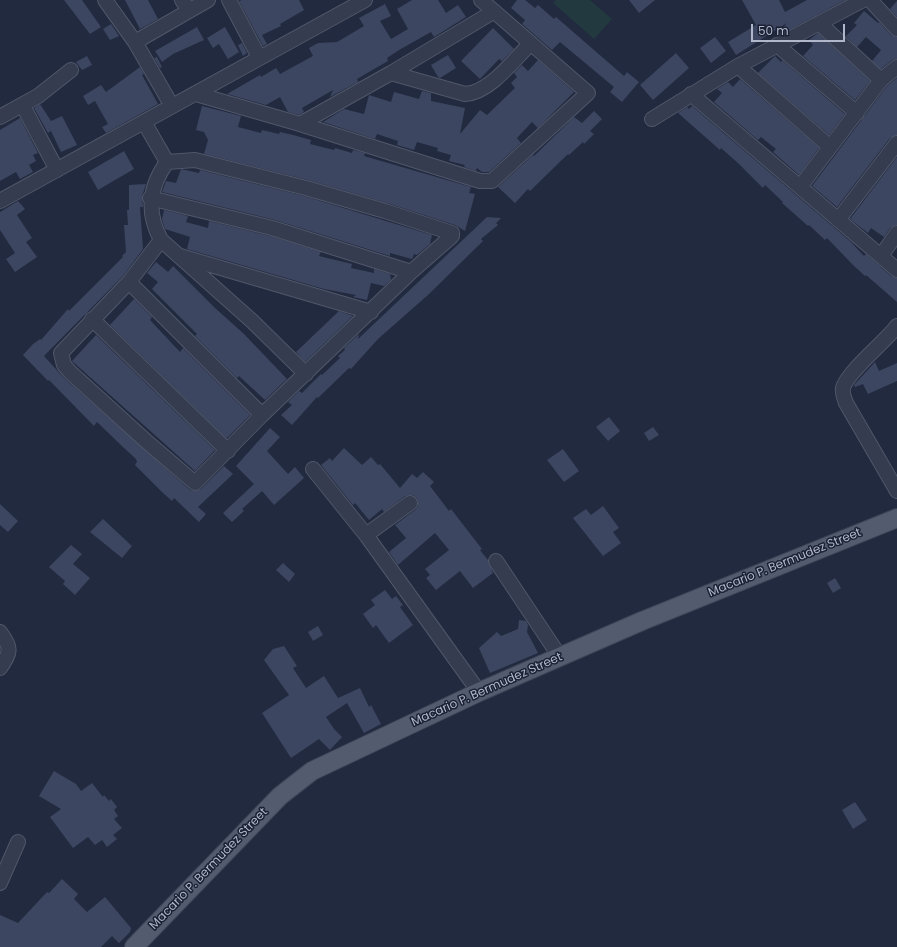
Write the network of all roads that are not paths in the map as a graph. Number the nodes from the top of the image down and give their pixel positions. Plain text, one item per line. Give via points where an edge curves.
1 (105, 0) edge
2 (208, 0) edge
3 (230, 0) edge
4 (365, 0) edge
5 (481, 0) edge
6 (863, 0) edge
7 (870, 0) edge
8 (186, 5) edge
9 (493, 12) junction
10 (819, 23) junction
11 (897, 29) edge
12 (135, 42) junction
13 (530, 44) junction
14 (777, 45) junction
15 (260, 57) junction
16 (738, 66) junction
17 (897, 67) edge
18 (71, 70) dead end
19 (391, 73) junction
20 (882, 80) junction
21 (196, 94) junction
22 (691, 94) junction
23 (23, 106) junction
24 (172, 106) junction
25 (857, 112) junction
26 (0, 117) edge
27 (652, 119) dead end
28 (144, 122) junction
29 (300, 124) junction
30 (897, 143) edge
31 (830, 147) junction
32 (167, 162) junction
33 (57, 170) junction
34 (800, 187) junction
35 (150, 198) junction
36 (0, 201) edge
37 (838, 220) junction
38 (897, 233) edge
39 (161, 240) junction
40 (176, 255) junction
41 (881, 256) junction
42 (897, 270) edge
43 (411, 272) junction
44 (129, 282) junction
45 (371, 312) junction
46 (92, 319) junction
47 (897, 326) edge
48 (306, 374) junction
49 (262, 415) junction
50 (228, 451) junction
51 (313, 469) dead end
52 (897, 491) edge
53 (410, 504) dead end
54 (897, 518) edge
55 (366, 535) junction
56 (496, 561) dead end
57 (0, 632) edge
58 (560, 657) junction
59 (0, 668) edge
60 (479, 692) junction
61 (18, 842) dead end
62 (0, 883) edge
63 (134, 947) edge

1 - 12 street
2 - 8 street
3 - 15 street
4 - 15 street
5 - 9 street
6 - 10 street
7 - 11 street
8 - 12 street
9 - 13 street
9 - 19 street
10 - 14 street
10 - 20 street
12 - 24 street
13 - 19 street via 488,85 473,94
13 - 29 street via 588,93 492,181 480,181
14 - 16 street
14 - 25 street
15 - 21 street
16 - 22 street
16 - 31 street
17 - 20 street
18 - 23 street
19 - 29 street
20 - 25 street
21 - 24 street
21 - 29 street
22 - 27 street
22 - 34 street
23 - 26 street
23 - 33 street
24 - 28 street
25 - 31 street
28 - 32 street
28 - 33 street
30 - 37 street
31 - 34 street
32 - 35 street via 159,174
32 - 43 street via 190,159 210,163 385,210 452,233 452,236
33 - 36 street
34 - 37 street
35 - 39 street via 153,226
35 - 43 street via 272,228
37 - 41 street
38 - 41 street
39 - 40 street
39 - 44 street
40 - 45 street
40 - 48 street via 252,321
41 - 42 street
43 - 45 street
44 - 46 street
44 - 49 street
45 - 48 street
46 - 50 street
46 - 50 street via 61,353 64,365 70,372 195,483
47 - 52 street via 850,375 843,389 846,403
48 - 49 street
49 - 50 street
51 - 55 street
53 - 55 street
54 - 58 main road, Macario P. Bermudez Street via 708,593
55 - 60 street
56 - 58 street
57 - 59 street via 10,648
58 - 60 main road, Macario P. Bermudez Street
60 - 63 main road, Macario P. Bermudez Street via 312,771 298,781 280,796
61 - 62 street

